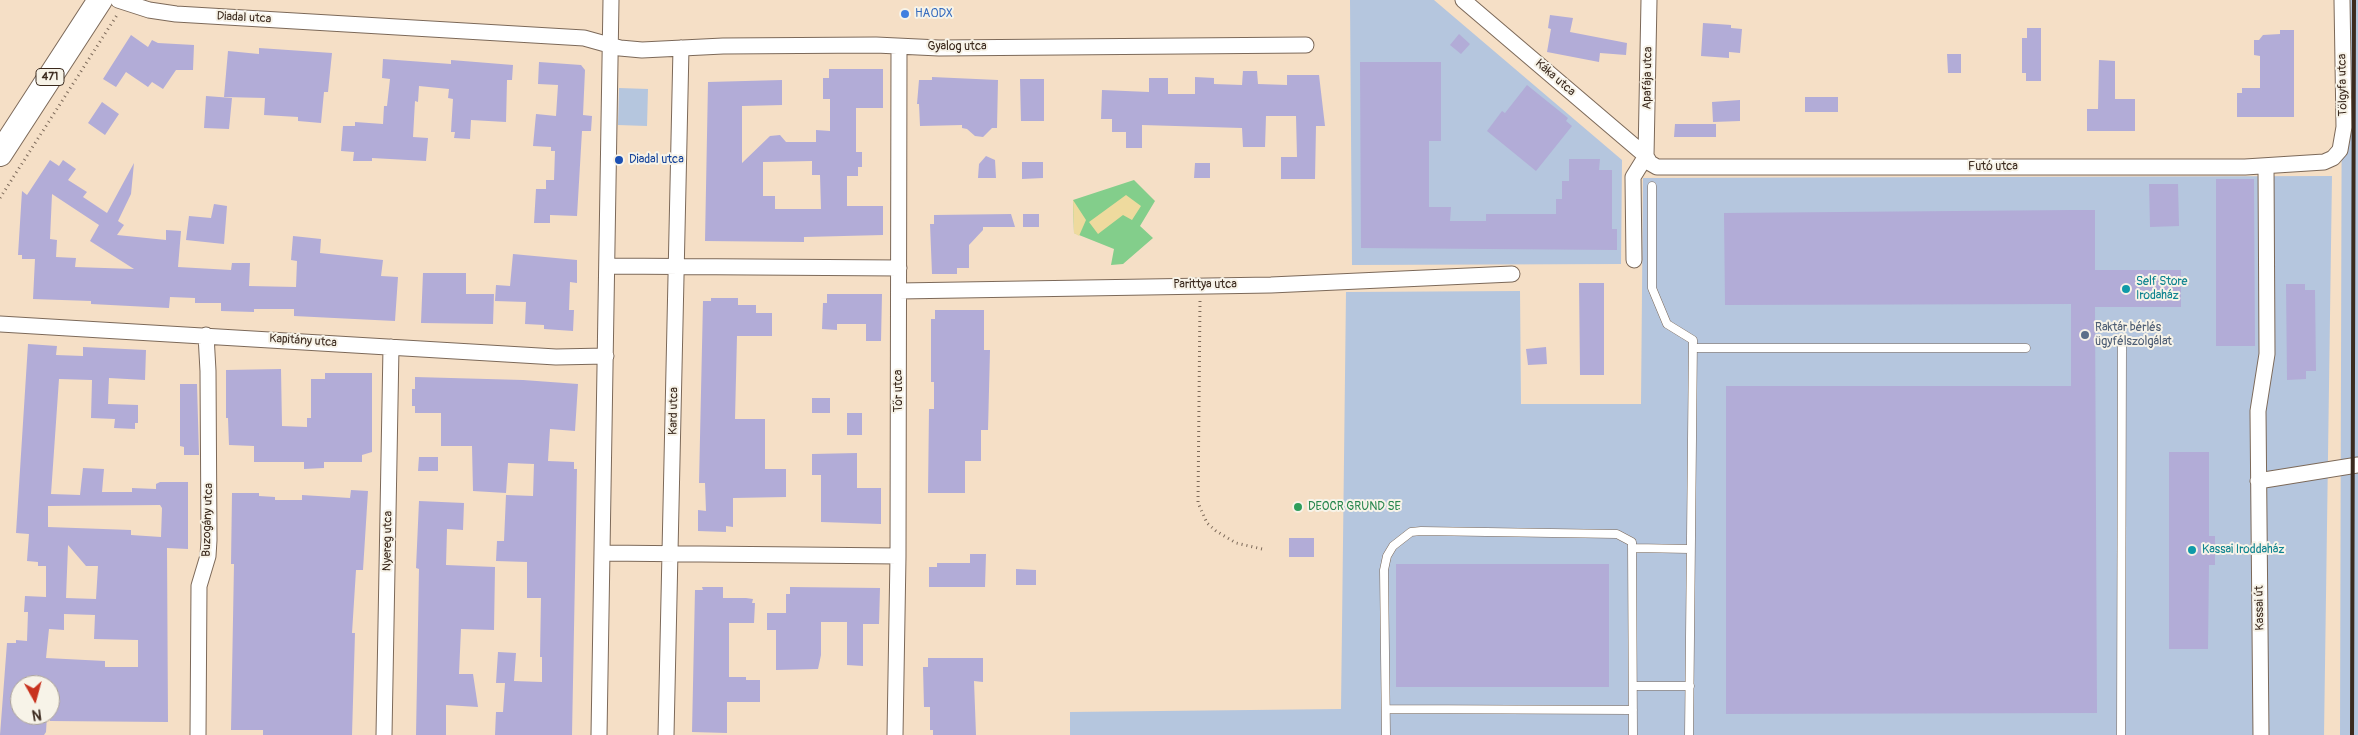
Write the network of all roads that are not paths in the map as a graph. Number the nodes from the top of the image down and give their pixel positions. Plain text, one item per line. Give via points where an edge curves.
1 (100, 0) edge
2 (611, 0) edge
3 (1464, 0) edge
4 (1649, 0) edge
5 (2342, 0) edge
6 (122, 1) edge
7 (1306, 44) dead end
8 (610, 45) junction
9 (899, 47) junction
10 (681, 48) junction
11 (0, 154) edge
12 (1646, 156) junction
13 (2324, 162) joint
14 (2266, 167) junction
15 (1652, 186) dead end
16 (1634, 260) dead end
17 (607, 266) junction
18 (677, 267) junction
19 (898, 268) junction
20 (1512, 274) dead end
21 (899, 291) junction
22 (0, 324) edge
23 (206, 335) junction
24 (2122, 345) dead end
25 (391, 346) junction
26 (1693, 348) junction
27 (2026, 348) dead end
28 (606, 356) junction
29 (2358, 465) edge
30 (2258, 481) junction
31 (1634, 548) junction
32 (1690, 549) junction
33 (603, 553) junction
34 (670, 555) junction
35 (898, 556) junction
36 (1634, 686) junction
37 (1690, 686) junction
38 (1386, 709) junction
39 (1634, 710) junction
40 (198, 735) edge
41 (384, 735) edge
42 (599, 735) edge
43 (666, 735) edge
44 (895, 735) edge
45 (1386, 735) edge
46 (1634, 735) edge
47 (1689, 735) edge
48 (2121, 735) edge
49 (2262, 735) edge

1 - 11 main road, 471
2 - 8 street
3 - 12 street, Káka utca
4 - 12 street, Apafája utca
5 - 13 street, Tölgyfa utca via 2343,139 2337,154
6 - 8 street, Diadal utca via 176,14 584,38
7 - 9 street, Gyalog utca
8 - 10 street, Gyalog utca via 630,50
8 - 17 street
9 - 10 street, Gyalog utca
9 - 19 street, Tőr utca
10 - 18 street, Kard utca
12 - 14 street, Futó utca via 1653,166 1662,167
12 - 16 street via 1633,177
13 - 14 street, Futó utca
14 - 30 street, Kassai út via 2266,354 2258,411
15 - 26 lane via 1652,288 1667,324 1693,340
17 - 18 street
17 - 28 street
18 - 19 street
18 - 34 street, Kard utca
19 - 21 street, Tőr utca
20 - 21 street, Parittya utca via 1271,284
21 - 35 street, Tőr utca
22 - 23 street, Kapitány utca
23 - 25 street, Kapitány utca
23 - 40 street, Buzogány utca via 209,548 199,586
24 - 48 lane
25 - 28 street, Kapitány utca via 556,357
25 - 41 street, Nyereg utca
26 - 27 lane
26 - 32 lane
28 - 33 street
29 - 30 street
30 - 49 street, Kassai út
31 - 32 lane
31 - 36 lane
31 - 38 lane via 1632,542 1617,534 1421,531 1401,538 1387,556 1384,570
32 - 37 lane
33 - 34 street
33 - 42 street
34 - 35 street
34 - 43 street, Kard utca
35 - 44 street, Tőr utca
36 - 37 lane
36 - 39 lane
37 - 47 lane
38 - 39 lane
38 - 45 lane
39 - 46 lane

